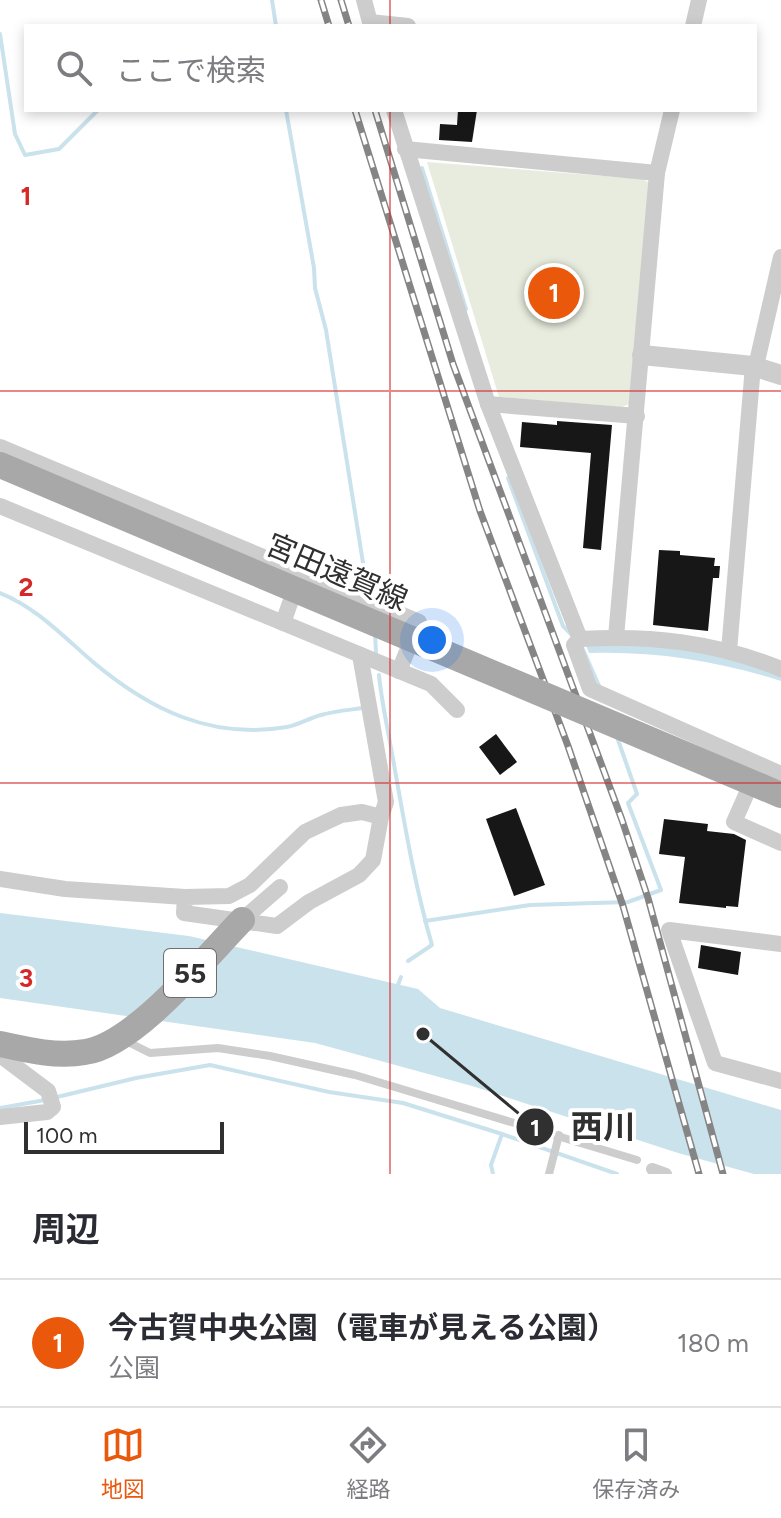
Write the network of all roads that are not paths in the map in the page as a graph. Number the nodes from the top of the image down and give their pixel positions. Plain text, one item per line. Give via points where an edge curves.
1 (364, 0) edge
2 (699, 0) edge
3 (370, 24) edge
4 (693, 24) edge
5 (395, 112) edge
6 (672, 112) edge
7 (405, 149) junction
8 (657, 173) junction
9 (781, 257) edge
10 (642, 355) junction
11 (754, 366) junction
12 (781, 375) edge
13 (488, 404) junction
14 (637, 416) junction
15 (0, 447) edge
16 (0, 465) edge
17 (0, 506) edge
18 (301, 572) junction
19 (283, 623) junction
20 (616, 637) junction
21 (580, 639) junction
22 (729, 651) junction
23 (360, 655) junction
24 (781, 669) edge
25 (399, 671) junction
26 (457, 710) dead end
27 (759, 765) junction
28 (781, 774) edge
29 (781, 795) edge
30 (381, 817) junction
31 (781, 843) edge
32 (0, 879) edge
33 (280, 887) dead end
34 (185, 897) junction
35 (242, 920) junction
36 (781, 944) edge
37 (129, 1032) junction
38 (0, 1044) edge
39 (0, 1055) edge
40 (781, 1081) edge
41 (0, 1117) edge
42 (558, 1138) junction
43 (637, 1160) dead end
44 (652, 1169) dead end
45 (549, 1174) edge
46 (666, 1174) edge

1 - 3 street
2 - 4 street
5 - 7 street
6 - 8 street
7 - 8 street
7 - 13 street
8 - 10 street
9 - 11 street
10 - 11 street
10 - 14 street
11 - 12 street
11 - 22 street
13 - 14 street
13 - 21 street
14 - 20 street
15 - 18 street
16 - 29 main road, 宮田遠賀線, bridge
17 - 19 street
18 - 19 street
18 - 25 street via 419,622
19 - 23 street
20 - 21 street
20 - 22 street via 686,641
21 - 27 street via 574,645 590,689
22 - 24 street
23 - 25 street
23 - 30 street via 386,802
25 - 26 street via 431,684
27 - 28 street
27 - 31 street via 734,822
30 - 34 street via 362,812 341,815 305,832 250,885 229,896
30 - 35 street via 373,860 359,875 277,926
32 - 34 street
33 - 35 street
34 - 35 street via 184,913
35 - 37 main road, 55
36 - 40 street via 669,930 715,1063
37 - 38 main road, 55 via 86,1052 61,1054
37 - 42 lane via 150,1053 218,1048 341,1072
39 - 41 street via 48,1091 53,1107
42 - 43 lane
42 - 45 lane
44 - 46 street

